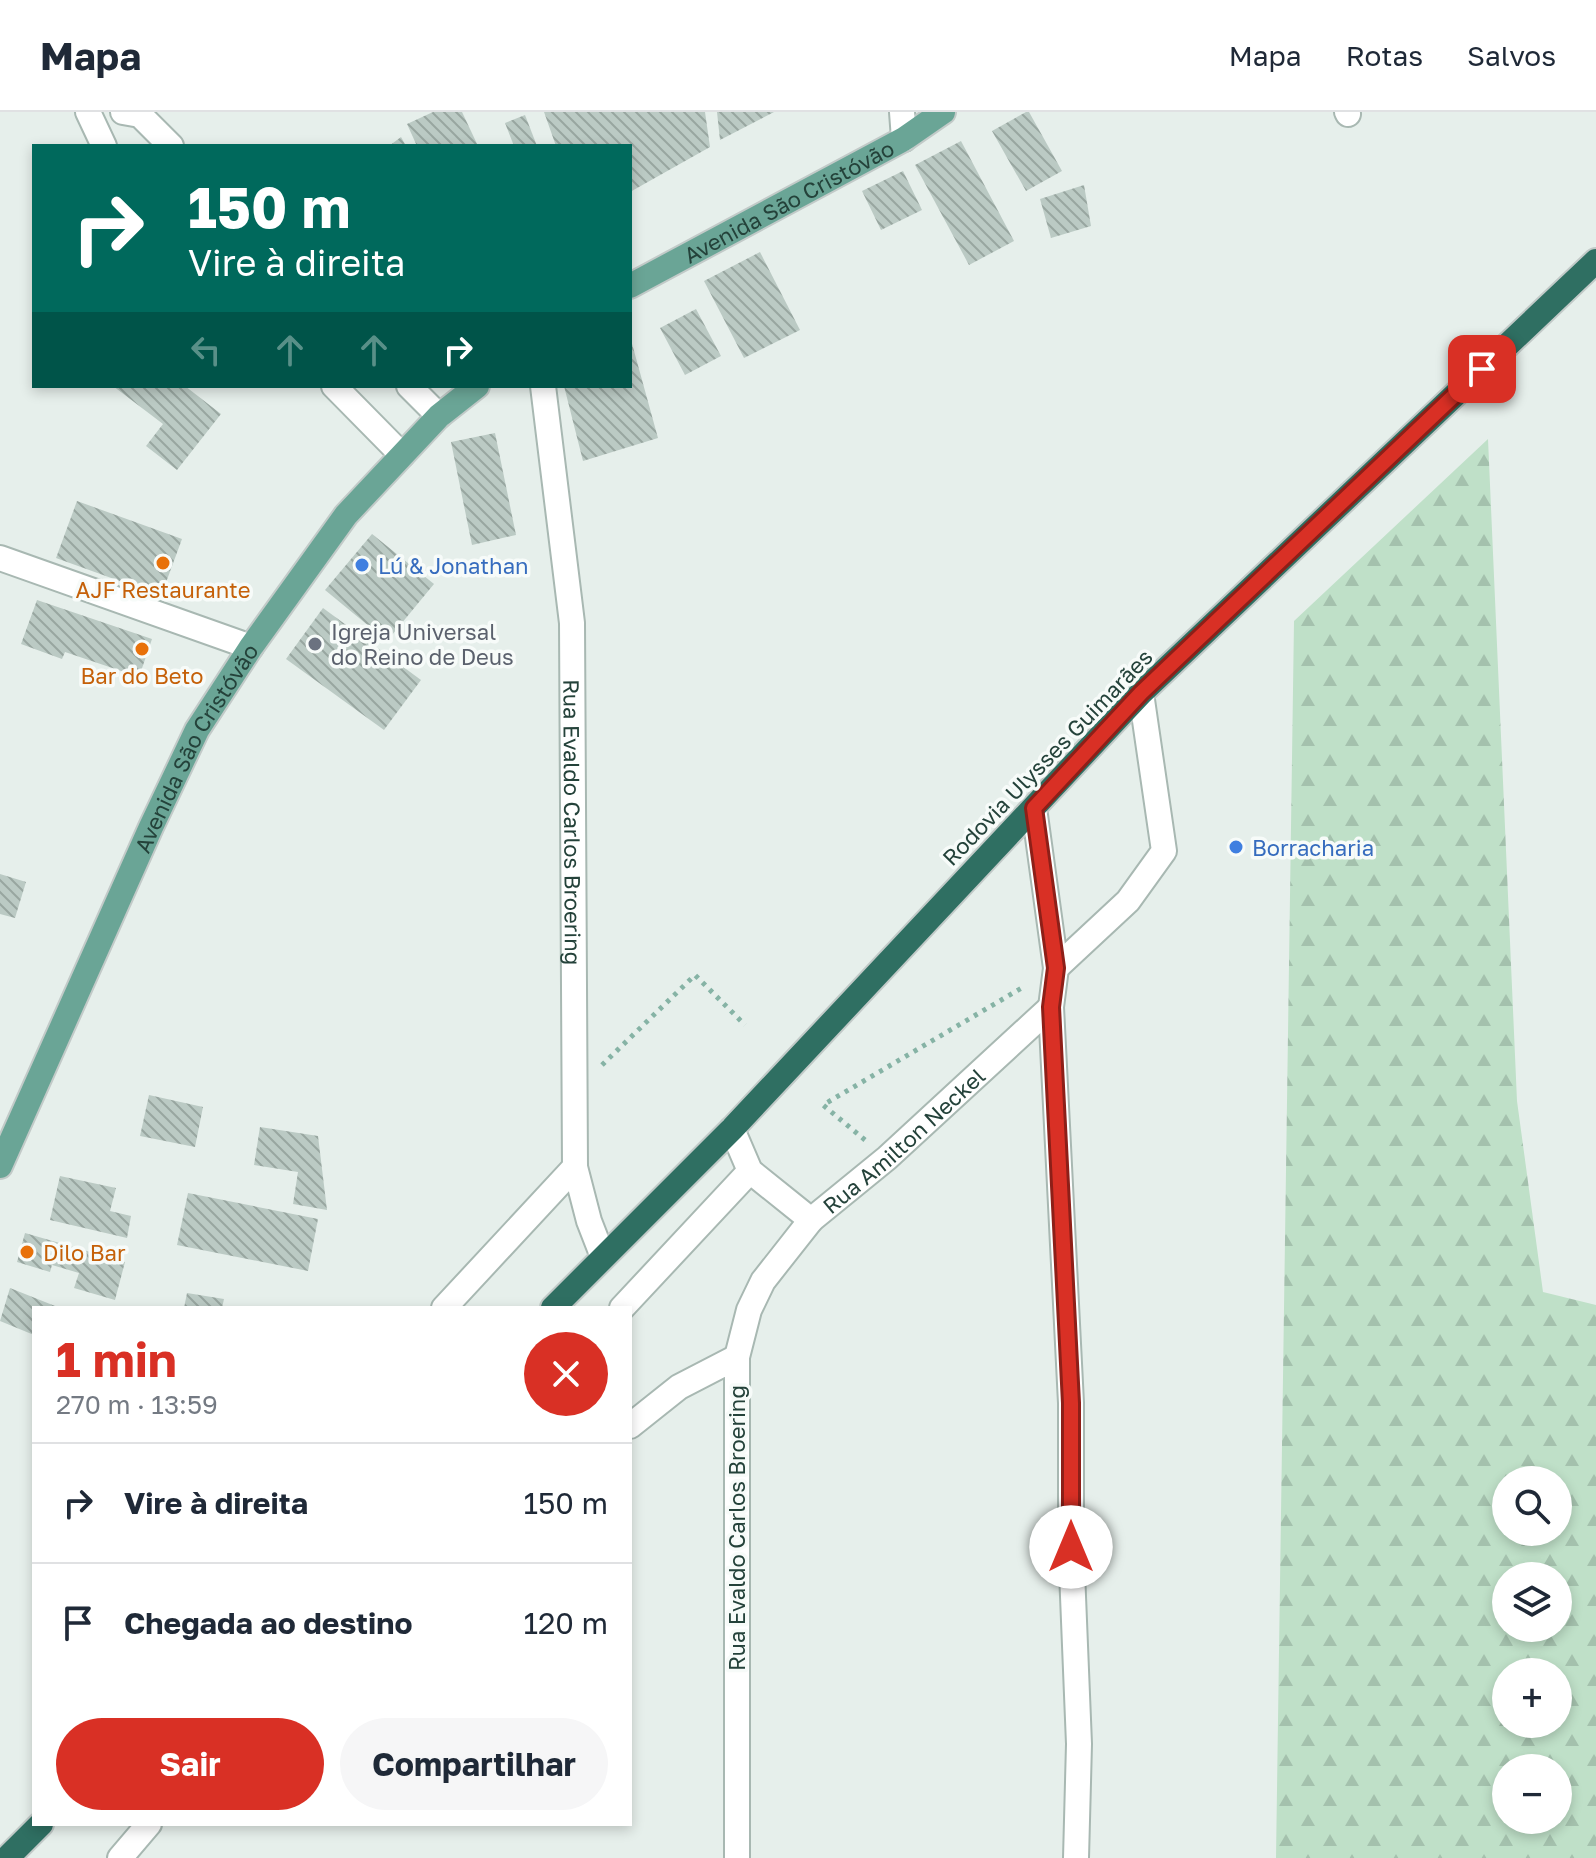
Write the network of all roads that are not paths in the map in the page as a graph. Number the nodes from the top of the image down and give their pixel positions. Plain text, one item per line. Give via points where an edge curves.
1 (88, 112) edge
2 (123, 112) edge
3 (902, 112) edge
4 (943, 112) edge
5 (904, 139) junction
6 (103, 144) edge
7 (169, 144) edge
8 (1596, 261) edge
9 (632, 285) edge
10 (336, 388) edge
11 (411, 388) edge
12 (474, 388) edge
13 (543, 388) edge
14 (439, 416) junction
15 (402, 455) junction
16 (0, 558) edge
17 (251, 647) junction
18 (1141, 693) junction
19 (1034, 808) junction
20 (1056, 968) junction
21 (1051, 1007) junction
22 (732, 1129) junction
23 (0, 1166) edge
24 (575, 1167) junction
25 (750, 1171) junction
26 (811, 1220) junction
27 (603, 1257) junction
28 (446, 1306) edge
29 (555, 1306) edge
30 (624, 1306) edge
31 (737, 1357) junction
32 (632, 1424) edge
33 (39, 1826) edge
34 (147, 1826) edge
35 (7, 1858) edge
36 (120, 1858) edge
37 (737, 1858) edge
38 (1076, 1858) edge

1 - 6 street
2 - 7 street via 140,115
3 - 5 street
4 - 5 main road, Avenida São Cristóvão
5 - 9 main road, Avenida São Cristóvão
8 - 18 highway, Rodovia Ulysses Guimarães
10 - 15 street
11 - 14 street
12 - 14 main road, Avenida São Cristóvão
13 - 24 street, Rua Evaldo Carlos Broering via 572,623
14 - 15 main road, Avenida São Cristóvão
15 - 17 main road, Avenida São Cristóvão via 346,515
16 - 17 street
17 - 23 main road, Avenida São Cristóvão via 177,771
18 - 19 highway, Rodovia Ulysses Guimarães
18 - 20 street via 1164,851 1128,901
19 - 20 street
19 - 22 highway, Rodovia Ulysses Guimarães
20 - 21 street
21 - 26 street, Rua Amilton Neckel via 887,1158
21 - 38 street via 1071,1403 1079,1744
22 - 25 street, Rua Amilton Neckel
22 - 27 highway, Rodovia Ulysses Guimarães
24 - 27 street, Rua Evaldo Carlos Broering
24 - 28 street
25 - 26 street, Rua Amilton Neckel
25 - 30 street
26 - 31 street, Rua Evaldo Carlos Broering via 763,1281
27 - 29 highway, Rodovia Ulysses Guimarães
31 - 32 street via 679,1387
31 - 37 street, Rua Evaldo Carlos Broering
33 - 35 highway
34 - 36 street

